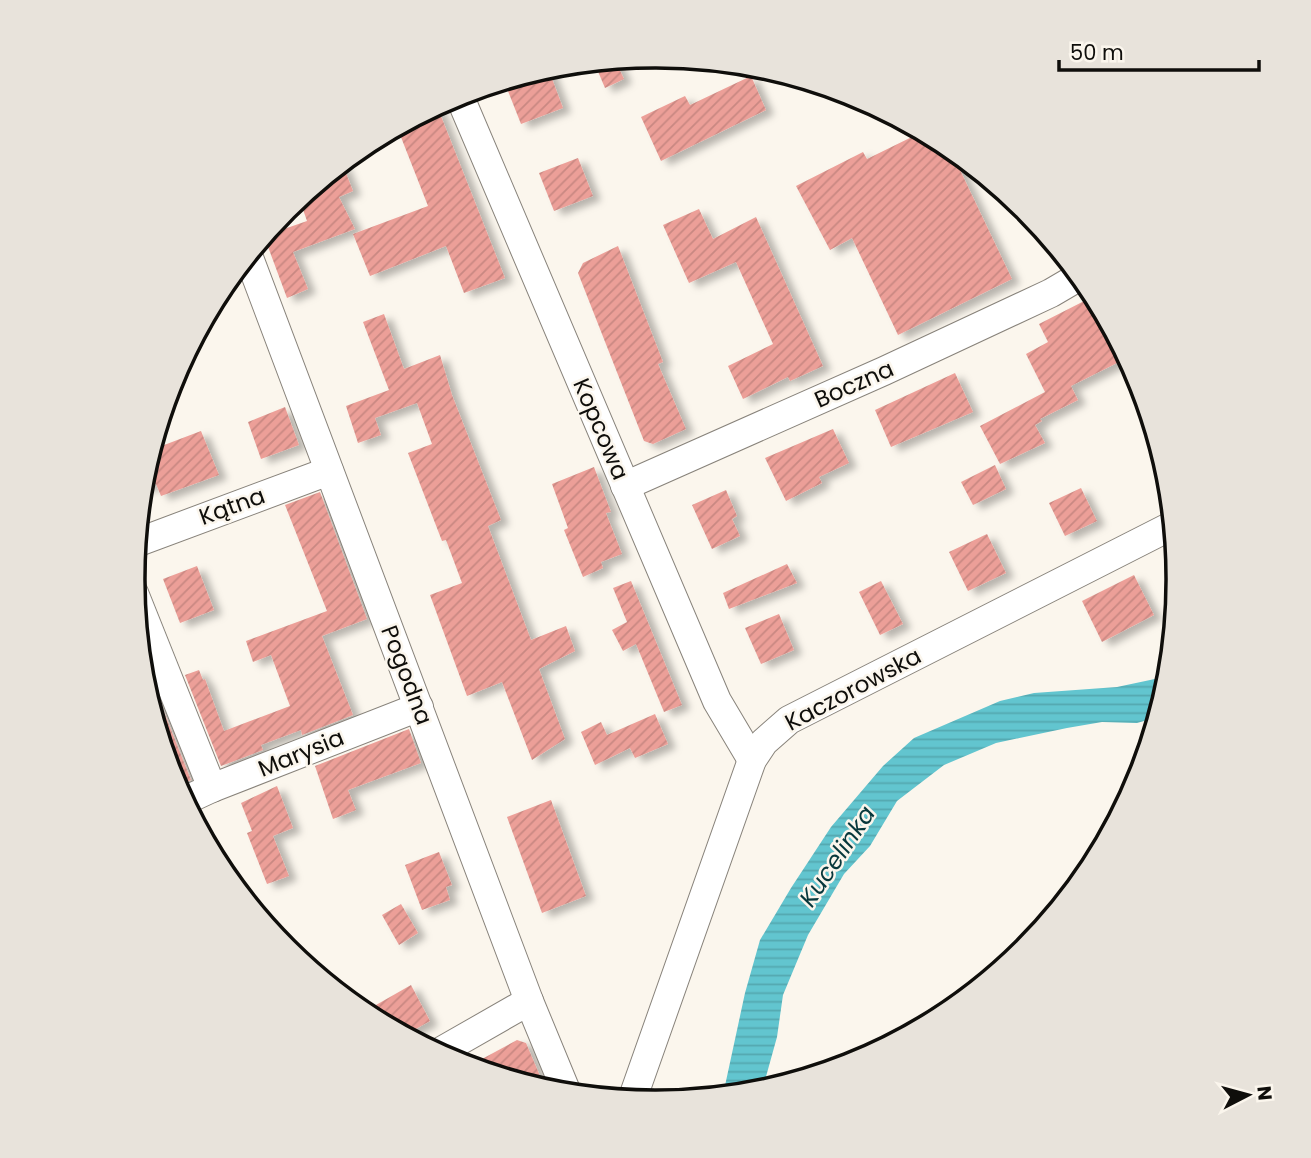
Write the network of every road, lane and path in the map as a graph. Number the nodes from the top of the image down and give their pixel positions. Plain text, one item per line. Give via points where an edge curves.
1 (464, 106) edge
2 (252, 266) edge
3 (1071, 282) edge
4 (329, 471) junction
5 (625, 486) junction
6 (1164, 530) edge
7 (147, 539) edge
8 (147, 626) edge
9 (419, 707) junction
10 (752, 760) junction
11 (212, 788) junction
12 (194, 797) edge
13 (529, 1001) junction
14 (450, 1046) edge
15 (562, 1081) edge
16 (636, 1089) edge

1 - 5 street, Kopcowa
2 - 4 street, Pogodna
3 - 5 street, Boczna via 884,371
4 - 7 street, Kątna
4 - 9 street, Pogodna
5 - 10 street, Kopcowa via 717,701
6 - 10 street, Kaczorowska via 789,720
8 - 11 street
9 - 11 street, Marysia
9 - 13 street, Pogodna
10 - 16 street, Kaczorowska
11 - 12 street, Marysia
13 - 14 street
13 - 15 street, Pogodna

